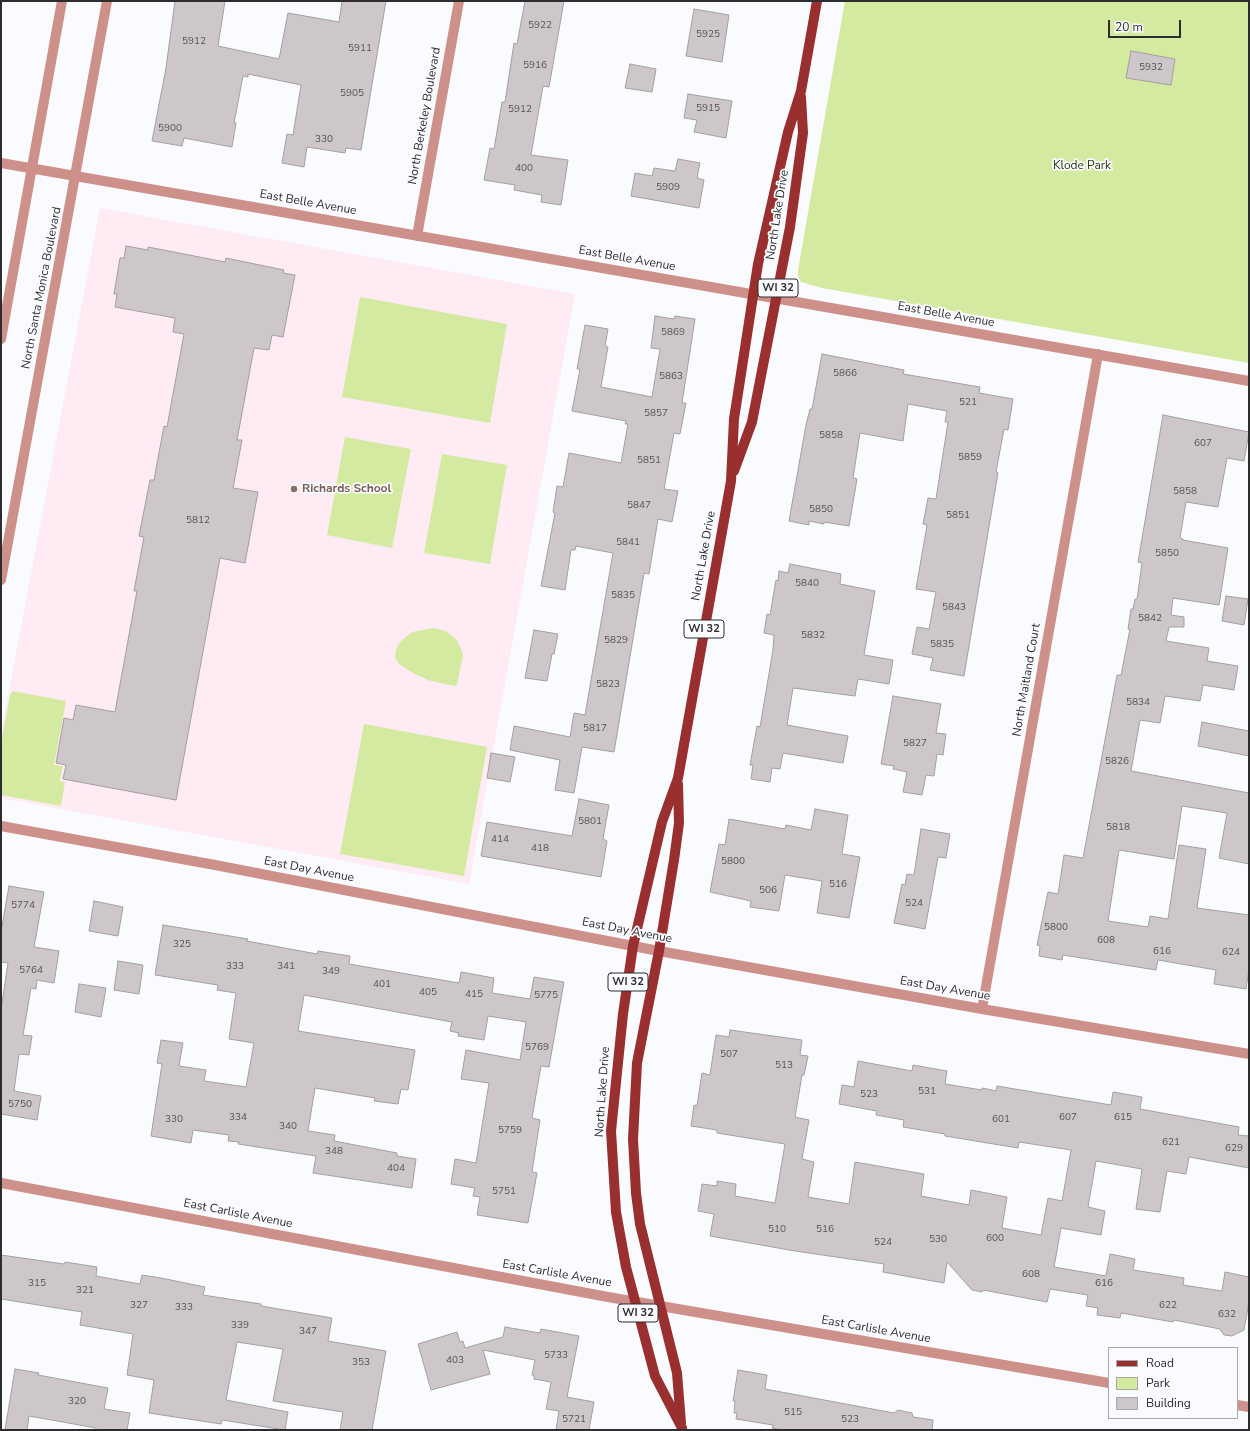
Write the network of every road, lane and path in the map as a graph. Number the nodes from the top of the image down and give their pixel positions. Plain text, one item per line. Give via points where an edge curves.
1 (62, 1) edge
2 (107, 1) edge
3 (459, 1) edge
4 (816, 1) edge
5 (801, 91) junction
6 (1, 163) edge
7 (31, 168) junction
8 (76, 176) junction
9 (417, 236) junction
10 (753, 294) junction
11 (777, 298) junction
12 (1, 339) edge
13 (1098, 354) junction
14 (1249, 381) edge
15 (731, 481) junction
16 (1, 580) edge
17 (678, 778) junction
18 (1, 826) edge
19 (633, 946) junction
20 (659, 951) junction
21 (982, 1009) junction
22 (1249, 1054) edge
23 (1, 1183) edge
24 (634, 1301) junction
25 (661, 1306) junction
26 (1108, 1383) edge
27 (1238, 1405) edge
28 (1249, 1407) edge
29 (682, 1429) edge

1 - 7 street
2 - 8 street, North Santa Monica Boulevard
3 - 9 street, North Berkeley Boulevard
4 - 5 main road, North Lake Drive / WI 32
5 - 10 main road, North Lake Drive / WI 32 via 788,132
5 - 11 main road, North Lake Drive / WI 32 via 803,133
6 - 7 street, East Belle Avenue
7 - 8 street, East Belle Avenue
7 - 12 street
8 - 9 street, East Belle Avenue
8 - 16 street, North Santa Monica Boulevard
9 - 10 street, East Belle Avenue
10 - 11 street, East Belle Avenue
10 - 15 main road, North Lake Drive / WI 32 via 734,420
11 - 13 street, East Belle Avenue
11 - 15 main road, North Lake Drive / WI 32 via 752,422
13 - 14 street, East Belle Avenue
13 - 21 street, North Maitland Court
15 - 17 main road, North Lake Drive / WI 32
17 - 19 main road, North Lake Drive / WI 32 via 662,822
17 - 20 main road, North Lake Drive / WI 32 via 679,823
18 - 19 street, East Day Avenue
19 - 20 street, East Day Avenue
19 - 24 main road, North Lake Drive / WI 32 via 623,1014 612,1130 616,1212
20 - 21 street, East Day Avenue
20 - 25 main road, North Lake Drive / WI 32 via 637,1064 633,1139 640,1224
21 - 22 street, East Day Avenue
23 - 24 street, East Carlisle Avenue
24 - 25 street, East Carlisle Avenue
24 - 29 main road, North Lake Drive / WI 32 via 655,1376
25 - 26 street, East Carlisle Avenue
25 - 29 main road, North Lake Drive / WI 32 via 677,1373
27 - 28 street

